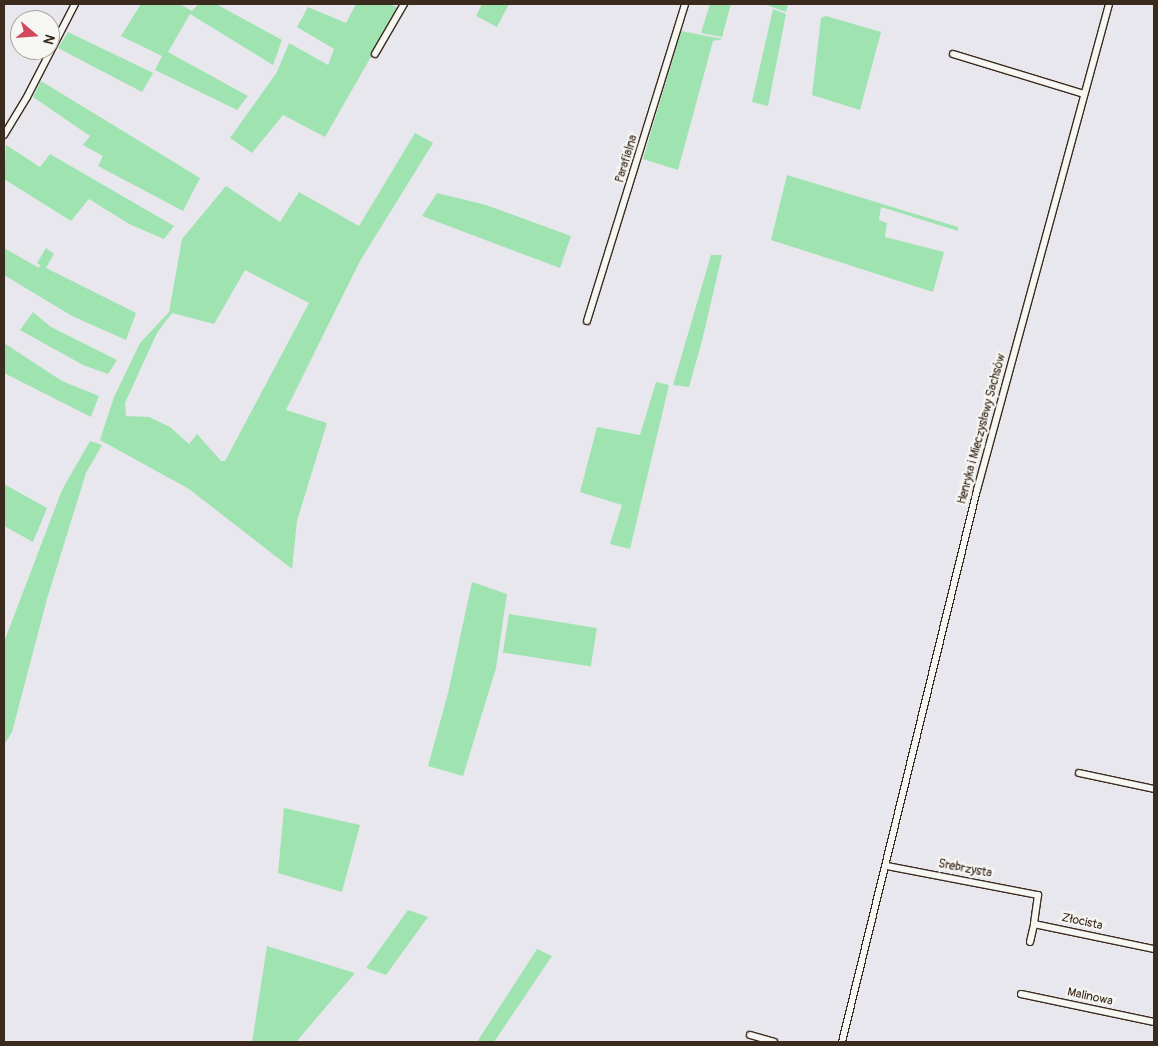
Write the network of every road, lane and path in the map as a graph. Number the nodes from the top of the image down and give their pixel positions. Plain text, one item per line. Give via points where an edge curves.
1 (75, 4) edge
2 (404, 4) edge
3 (685, 4) edge
4 (1109, 4) edge
5 (375, 54) dead end
6 (954, 54) dead end
7 (1084, 94) junction
8 (4, 135) edge
9 (587, 321) dead end
10 (1079, 773) dead end
11 (1154, 790) edge
12 (887, 864) junction
13 (1034, 924) junction
14 (1030, 942) dead end
15 (1154, 949) edge
16 (1021, 994) dead end
17 (1154, 1022) edge
18 (750, 1035) dead end
19 (774, 1042) edge
20 (842, 1042) edge

1 - 8 street
2 - 5 street
3 - 9 street, Parafialna
4 - 7 street, Henryka i Mieczysławy Sachsów
6 - 7 street
7 - 12 street, Henryka i Mieczysławy Sachsów via 977,490
10 - 11 street
12 - 13 street, Srebrzysta via 1038,895
12 - 20 street, Henryka i Mieczysławy Sachsów
13 - 14 street
13 - 15 street, Złocista
16 - 17 street, Malinowa
18 - 19 street

